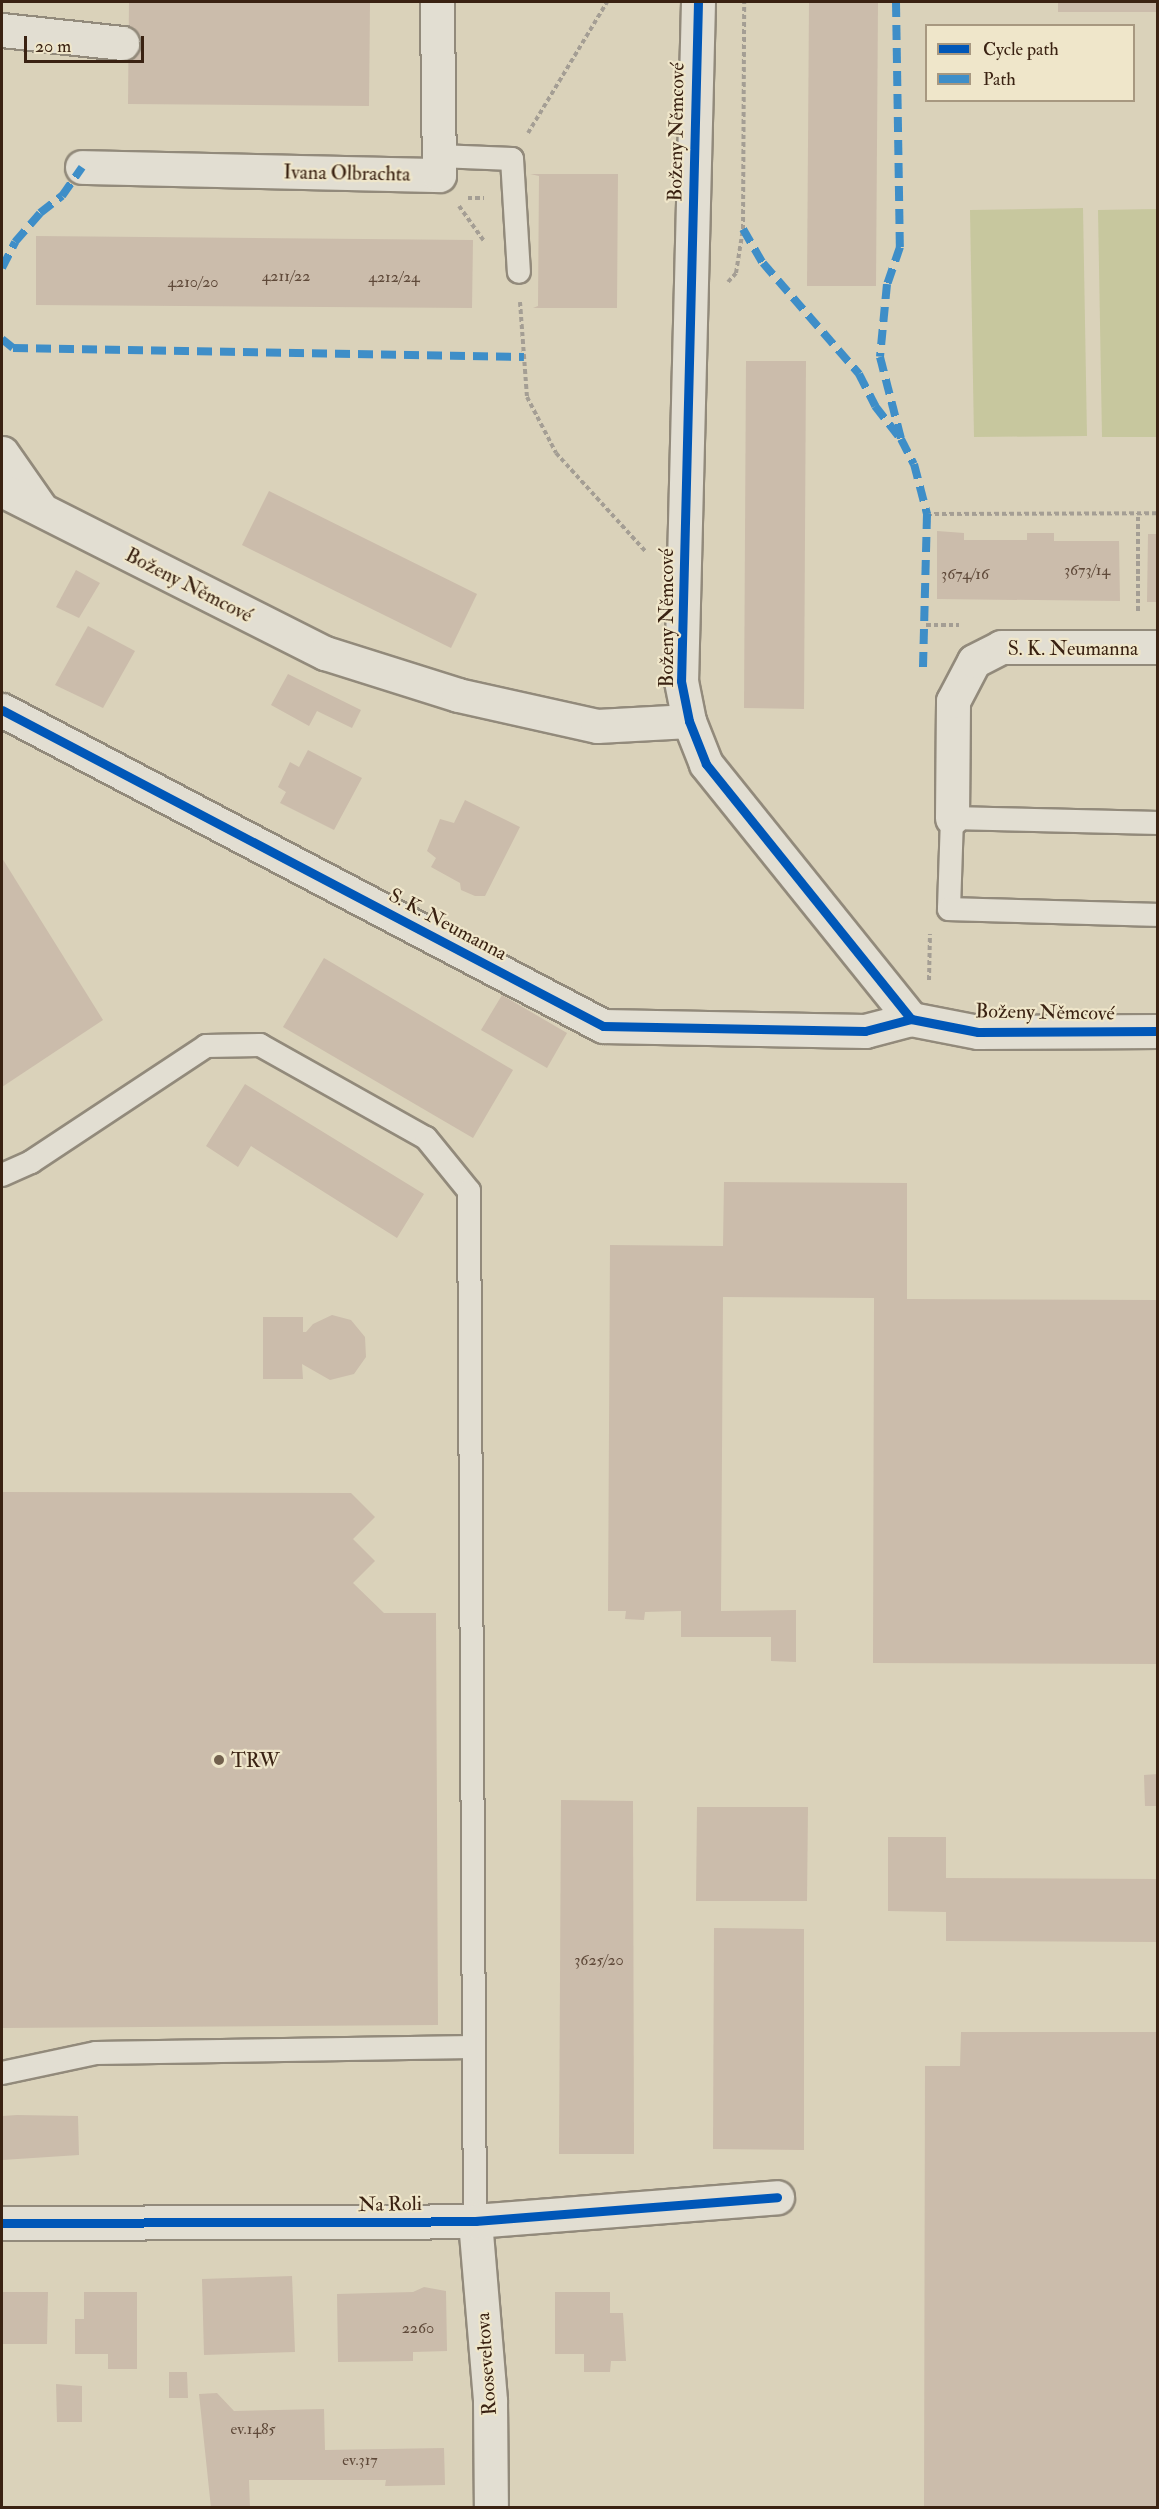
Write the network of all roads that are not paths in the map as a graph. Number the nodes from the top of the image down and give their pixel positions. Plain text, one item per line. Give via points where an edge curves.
1 (437, 2) edge
2 (698, 2) edge
3 (2, 30) edge
4 (122, 43) dead end
5 (439, 156) junction
6 (82, 167) dead end
7 (519, 272) road end
8 (2, 453) edge
9 (2, 490) edge
10 (42, 510) junction
11 (1148, 647) edge
12 (2, 710) edge
13 (688, 721) junction
14 (952, 818) junction
15 (1158, 823) edge
16 (1158, 915) edge
17 (911, 1019) junction
18 (1158, 1031) edge
19 (2, 1175) edge
20 (472, 2047) junction
21 (2, 2073) edge
22 (777, 2197) dead end
23 (475, 2221) junction
24 (2, 2223) edge
25 (491, 2508) edge

1 - 5 street, Ivana Olbrachta
2 - 13 street, Boženy Němcové via 681,681
3 - 4 street
5 - 6 street, Ivana Olbrachta via 440,175
5 - 7 lane via 512,159
8 - 10 street, Boženy Němcové
9 - 10 street, Boženy Němcové
10 - 13 street, Boženy Němcové via 325,654 458,695 597,726
11 - 14 street, S. K. Neumanna via 1001,647 974,661 953,701
12 - 17 street, S. K. Neumanna via 603,1026 865,1032
13 - 17 street, Boženy Němcové via 706,764
14 - 15 lane
14 - 16 lane via 949,909
17 - 18 street, Boženy Němcové via 978,1032
19 - 20 lane via 31,1162 206,1046 260,1045 426,1138 469,1191
20 - 21 lane via 96,2053
20 - 23 lane
22 - 23 street, Na Roli
23 - 24 street, Na Roli
23 - 25 street, Rooseveltova via 490,2401

